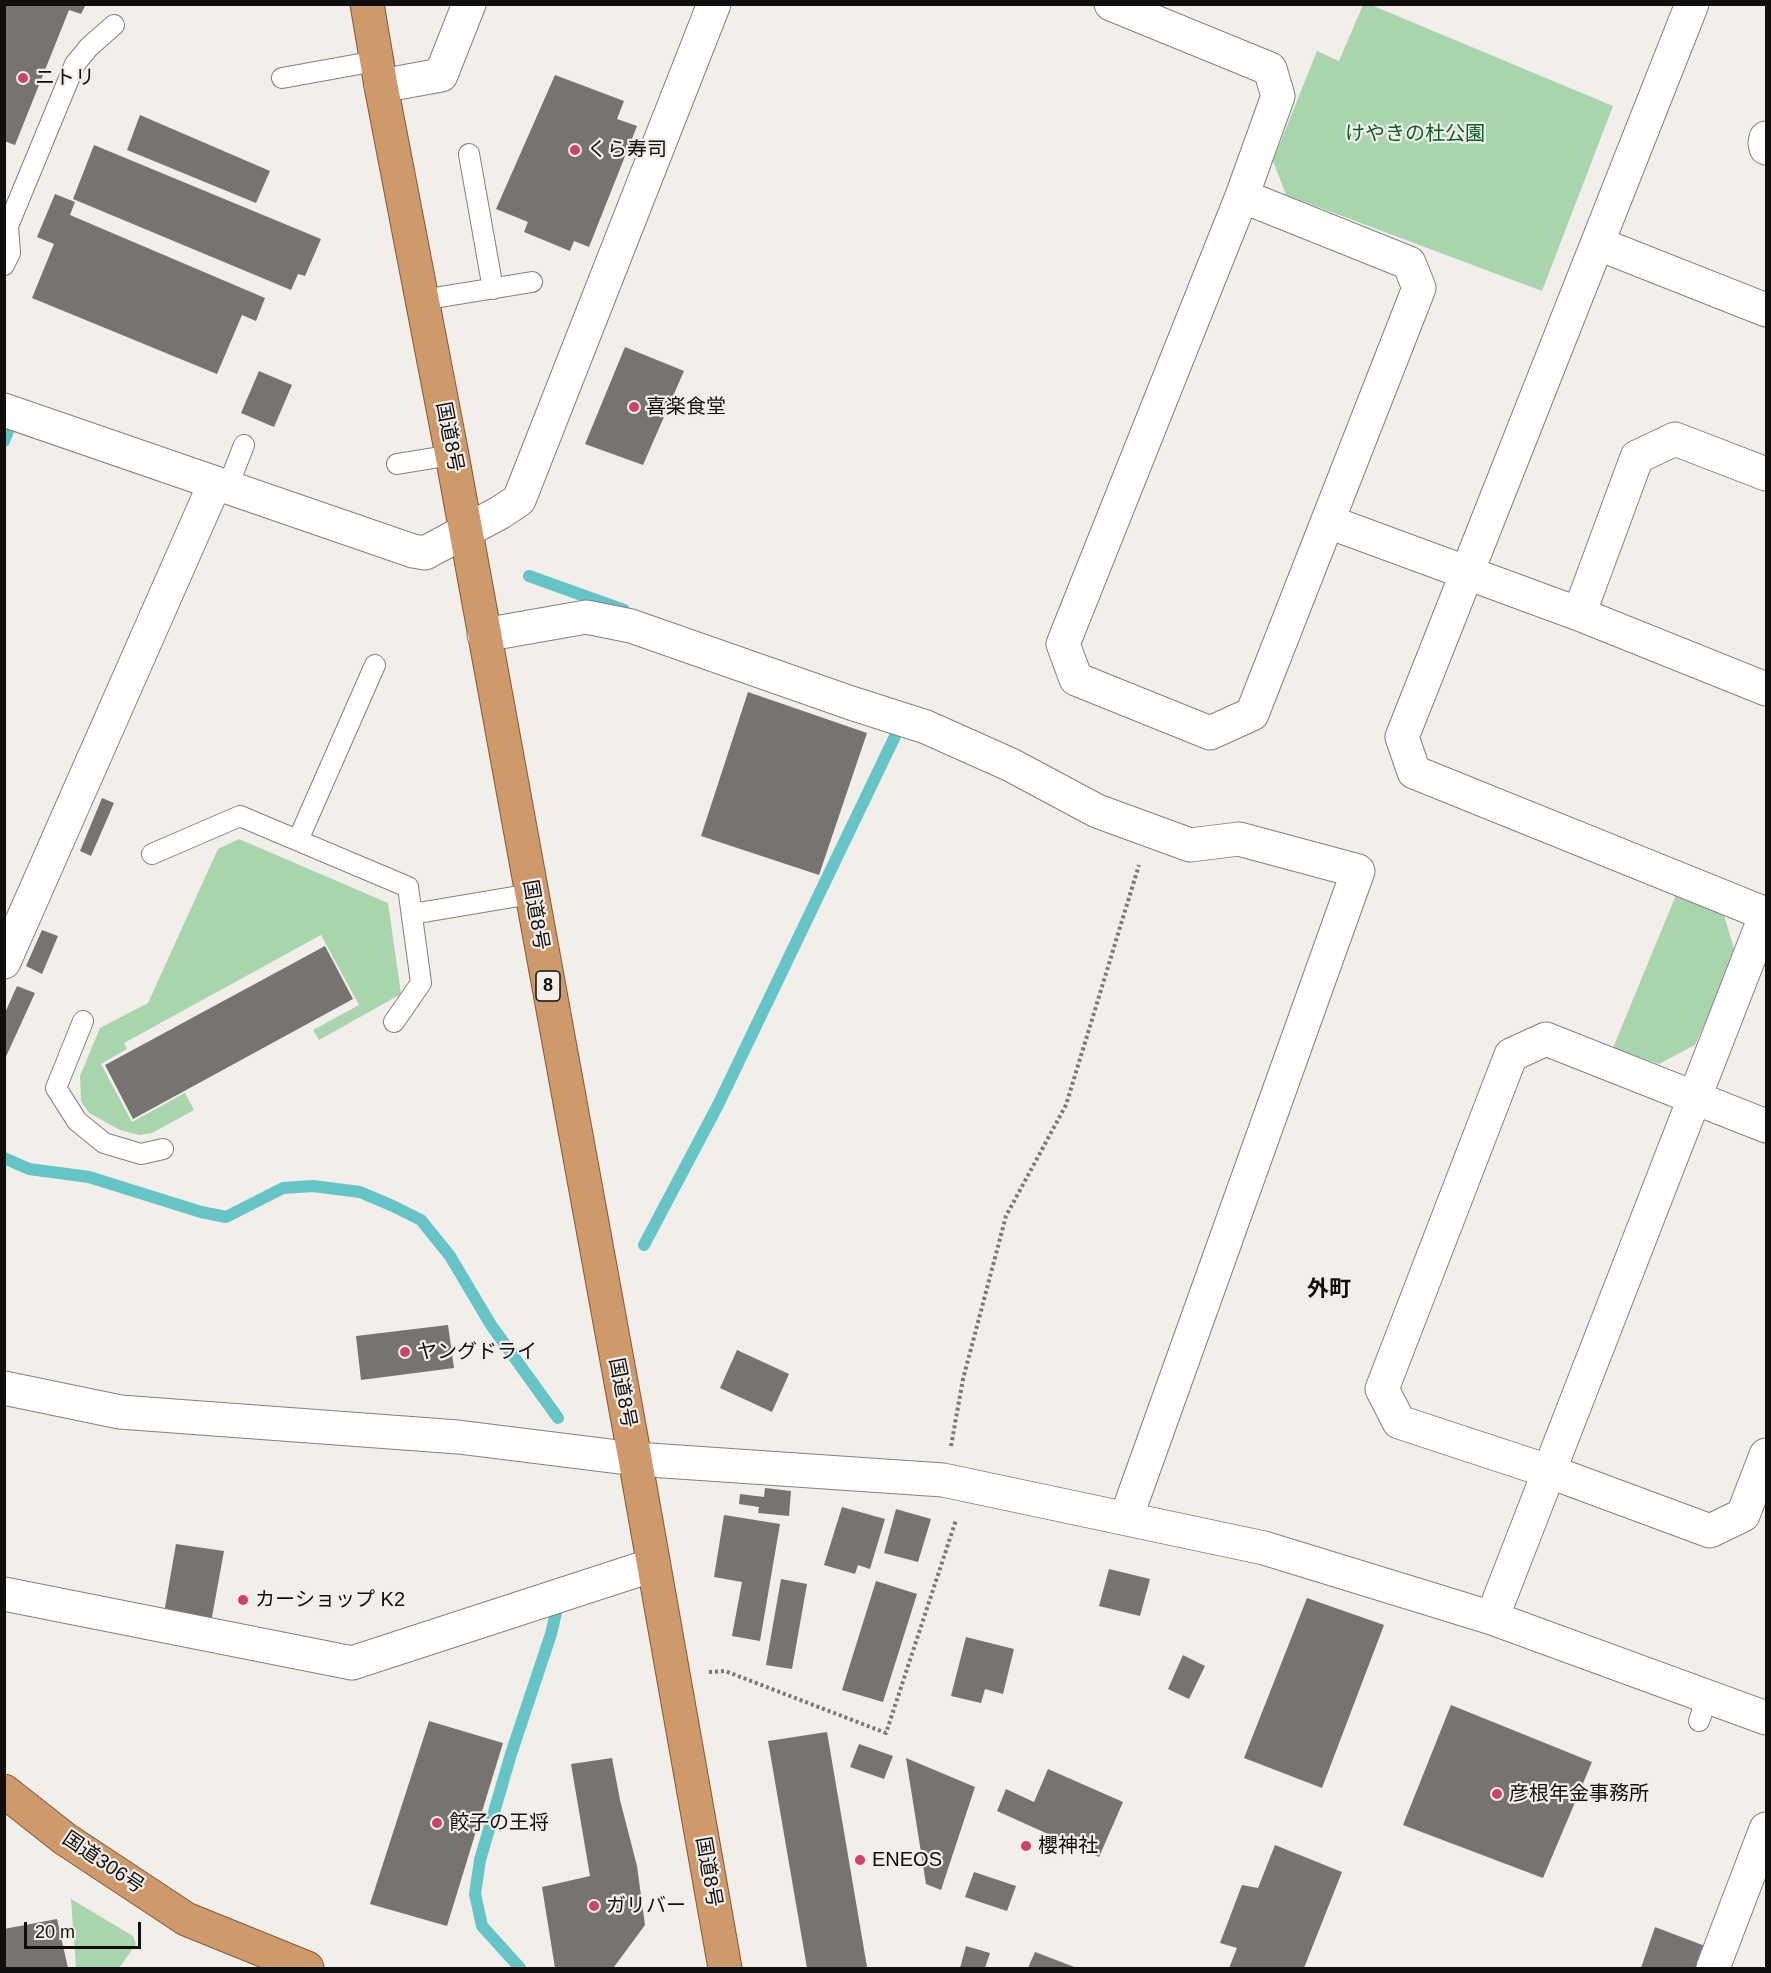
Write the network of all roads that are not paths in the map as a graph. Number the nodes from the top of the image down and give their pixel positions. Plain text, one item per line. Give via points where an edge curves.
1 (367, 4) edge
2 (469, 4) edge
3 (714, 4) edge
4 (1111, 4) edge
5 (1686, 6) edge
6 (114, 25) dead end
7 (379, 74) junction
8 (282, 78) dead end
9 (1767, 138) edge
10 (1767, 148) edge
11 (469, 154) dead end
12 (1242, 196) junction
13 (1599, 244) junction
14 (4, 265) edge
15 (532, 282) dead end
16 (493, 289) junction
17 (422, 300) junction
18 (1767, 310) edge
19 (4, 410) edge
20 (244, 445) dead end
21 (452, 454) junction
22 (397, 464) dead end
23 (1767, 474) edge
24 (222, 484) junction
25 (1329, 522) junction
26 (466, 531) junction
27 (1468, 574) junction
28 (1579, 614) junction
29 (484, 635) junction
30 (375, 665) dead end
31 (1767, 689) edge
32 (298, 840) junction
33 (152, 854) dead end
34 (531, 894) junction
35 (412, 914) junction
36 (1766, 914) edge
37 (4, 962) edge
38 (83, 1021) dead end
39 (394, 1022) dead end
40 (1695, 1098) junction
41 (1767, 1126) edge
42 (164, 1149) dead end
43 (4, 1389) edge
44 (1767, 1455) edge
45 (634, 1459) junction
46 (1548, 1471) junction
47 (1126, 1518) junction
48 (653, 1565) junction
49 (4, 1594) edge
50 (1492, 1618) junction
51 (1767, 1718) edge
52 (4, 1791) edge
53 (1767, 1829) edge
54 (299, 1967) edge
55 (725, 1968) edge
56 (1713, 1968) edge

1 - 7 highway, 国道8号 / 8
2 - 7 street via 441,75
3 - 26 street via 519,500
4 - 12 street via 1270,69 1278,96
5 - 13 street
6 - 14 lane via 75,64 8,226 9,253
7 - 8 lane
7 - 17 highway, 国道8号 / 8
9 - 10 street
11 - 16 lane
12 - 25 street via 1409,263 1419,288
12 - 25 street via 1063,644 1076,679 1210,733 1252,714
13 - 18 street
13 - 27 street
15 - 16 lane
16 - 17 lane
17 - 21 highway, 国道8号 / 8
19 - 24 street
20 - 24 lane
21 - 22 lane
21 - 26 highway, 国道8号 / 8
23 - 28 street via 1675,439 1637,457
24 - 26 street via 413,551 425,553
24 - 37 street
25 - 27 street
26 - 29 highway, 国道8号 / 8
27 - 28 street
27 - 36 street via 1402,737 1414,772
28 - 31 street
29 - 34 highway, 国道8号 / 8
29 - 47 street via 586,616 631,626 926,727 1011,765 1097,811 1190,845 1239,839 1358,871
30 - 32 lane
32 - 33 lane via 240,816
32 - 35 lane via 408,887
34 - 35 lane
34 - 45 highway, 国道8号 / 8
35 - 39 lane via 421,983
36 - 40 street
38 - 42 lane via 56,1088 77,1121 104,1143 141,1154
40 - 41 street
40 - 46 street
40 - 46 street via 1546,1038 1511,1055 1382,1389 1400,1422
43 - 45 street via 120,1412 458,1437
44 - 46 street via 1743,1515 1710,1531
45 - 47 street via 943,1480
45 - 48 highway, 国道8号 / 8
46 - 50 street
47 - 50 street via 1264,1548
48 - 49 street via 352,1663
48 - 55 highway, 国道8号 / 8
50 - 51 street via 1704,1709
52 - 54 highway, 国道306号 via 65,1839 186,1919
53 - 56 street

